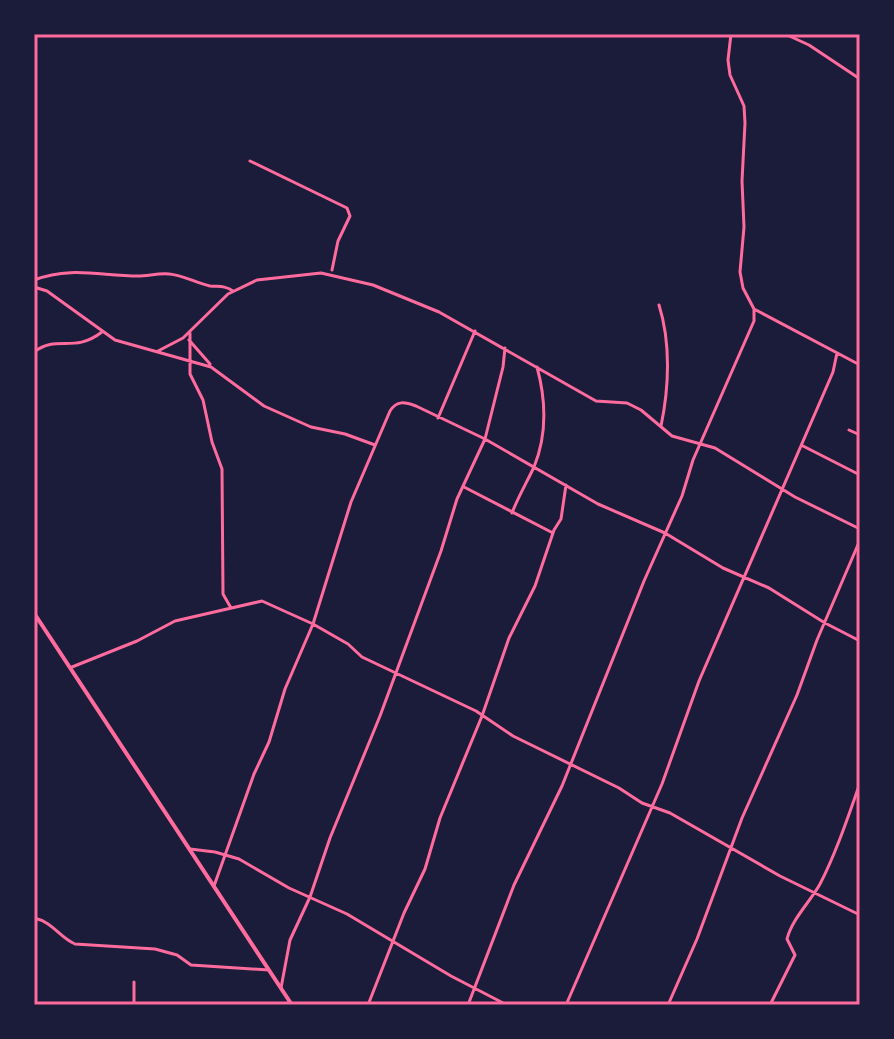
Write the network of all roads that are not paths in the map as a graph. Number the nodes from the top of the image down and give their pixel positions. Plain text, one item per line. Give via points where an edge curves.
1 (731, 34) edge
2 (785, 34) edge
3 (860, 79) edge
4 (250, 161) dead end
5 (332, 270) dead end
6 (34, 280) edge
7 (34, 287) edge
8 (233, 291) junction
9 (659, 305) dead end
10 (754, 309) junction
11 (190, 331) junction
12 (475, 331) junction
13 (102, 332) junction
14 (189, 340) junction
15 (505, 348) junction
16 (158, 351) junction
17 (34, 352) edge
18 (837, 353) junction
19 (188, 360) junction
20 (860, 365) edge
21 (211, 367) junction
22 (537, 367) junction
23 (438, 418) junction
24 (661, 426) junction
25 (849, 430) dead end
26 (860, 435) edge
27 (485, 439) junction
28 (701, 443) junction
29 (375, 445) junction
30 (801, 446) junction
31 (534, 466) junction
32 (860, 475) edge
33 (566, 485) junction
34 (463, 487) junction
35 (781, 487) junction
36 (512, 513) junction
37 (860, 529) edge
38 (553, 533) junction
39 (665, 533) junction
40 (860, 540) edge
41 (745, 577) junction
42 (231, 608) junction
43 (34, 613) edge
44 (825, 623) junction
45 (313, 624) junction
46 (860, 641) edge
47 (70, 668) junction
48 (395, 672) junction
49 (482, 716) junction
50 (570, 763) junction
51 (860, 783) edge
52 (652, 807) junction
53 (190, 849) junction
54 (732, 849) junction
55 (226, 855) junction
56 (214, 886) junction
57 (816, 892) junction
58 (310, 897) junction
59 (860, 915) edge
60 (34, 918) edge
61 (394, 943) junction
62 (269, 970) junction
63 (134, 982) dead end
64 (281, 988) junction
65 (475, 988) junction
66 (134, 1005) edge
67 (292, 1005) edge
68 (368, 1005) edge
69 (468, 1005) edge
70 (507, 1005) edge
71 (566, 1005) edge
72 (668, 1005) edge
73 (770, 1005) edge

1 - 10 street via 729,69 745,123 740,272
2 - 3 street
4 - 5 street via 347,208 350,216
6 - 8 street via 57,273 171,274
7 - 13 street
8 - 11 street
8 - 12 street via 257,280 321,273 373,285
9 - 24 street via 667,392
10 - 18 street
10 - 28 street via 752,329
11 - 14 street
11 - 16 street
12 - 15 street
12 - 23 street
13 - 16 street
13 - 17 street via 83,343 50,343
14 - 19 street
14 - 21 street
15 - 22 street
15 - 27 street
16 - 19 street
18 - 20 street
18 - 30 street
19 - 21 street
19 - 42 street via 222,469 223,594
21 - 29 street via 264,406 311,427
22 - 24 street via 596,401 627,403
22 - 31 street via 544,406
23 - 27 street
23 - 29 street via 397,403
24 - 28 street via 674,437
25 - 26 street
27 - 31 street
27 - 34 street
28 - 35 street
28 - 39 street
29 - 45 street via 351,502
30 - 32 street
30 - 35 street
31 - 33 street
31 - 36 street
33 - 38 street via 563,514
33 - 39 street
34 - 36 street
34 - 48 street
35 - 37 street
35 - 41 street
36 - 38 street
38 - 49 street
39 - 41 street
39 - 50 street
40 - 44 street
41 - 44 street
41 - 52 street
42 - 45 street via 262,601
42 - 47 street via 175,621
43 - 47 main road
44 - 46 street
44 - 54 street
45 - 48 street
45 - 55 street
47 - 53 main road
48 - 49 street
48 - 58 street
49 - 50 street
49 - 61 street
50 - 52 street
50 - 65 street via 514,885
51 - 57 street
52 - 54 street
52 - 71 street
53 - 55 street
53 - 56 main road
54 - 57 street
54 - 72 street
55 - 56 street
55 - 58 street
56 - 62 main road
57 - 59 street
57 - 73 street via 789,931 795,955
58 - 61 street
58 - 64 street via 290,940
60 - 62 street via 48,922 75,944 155,949 191,965
61 - 65 street
61 - 68 street
62 - 64 main road
63 - 66 street
64 - 67 main road
65 - 69 street
65 - 70 street

